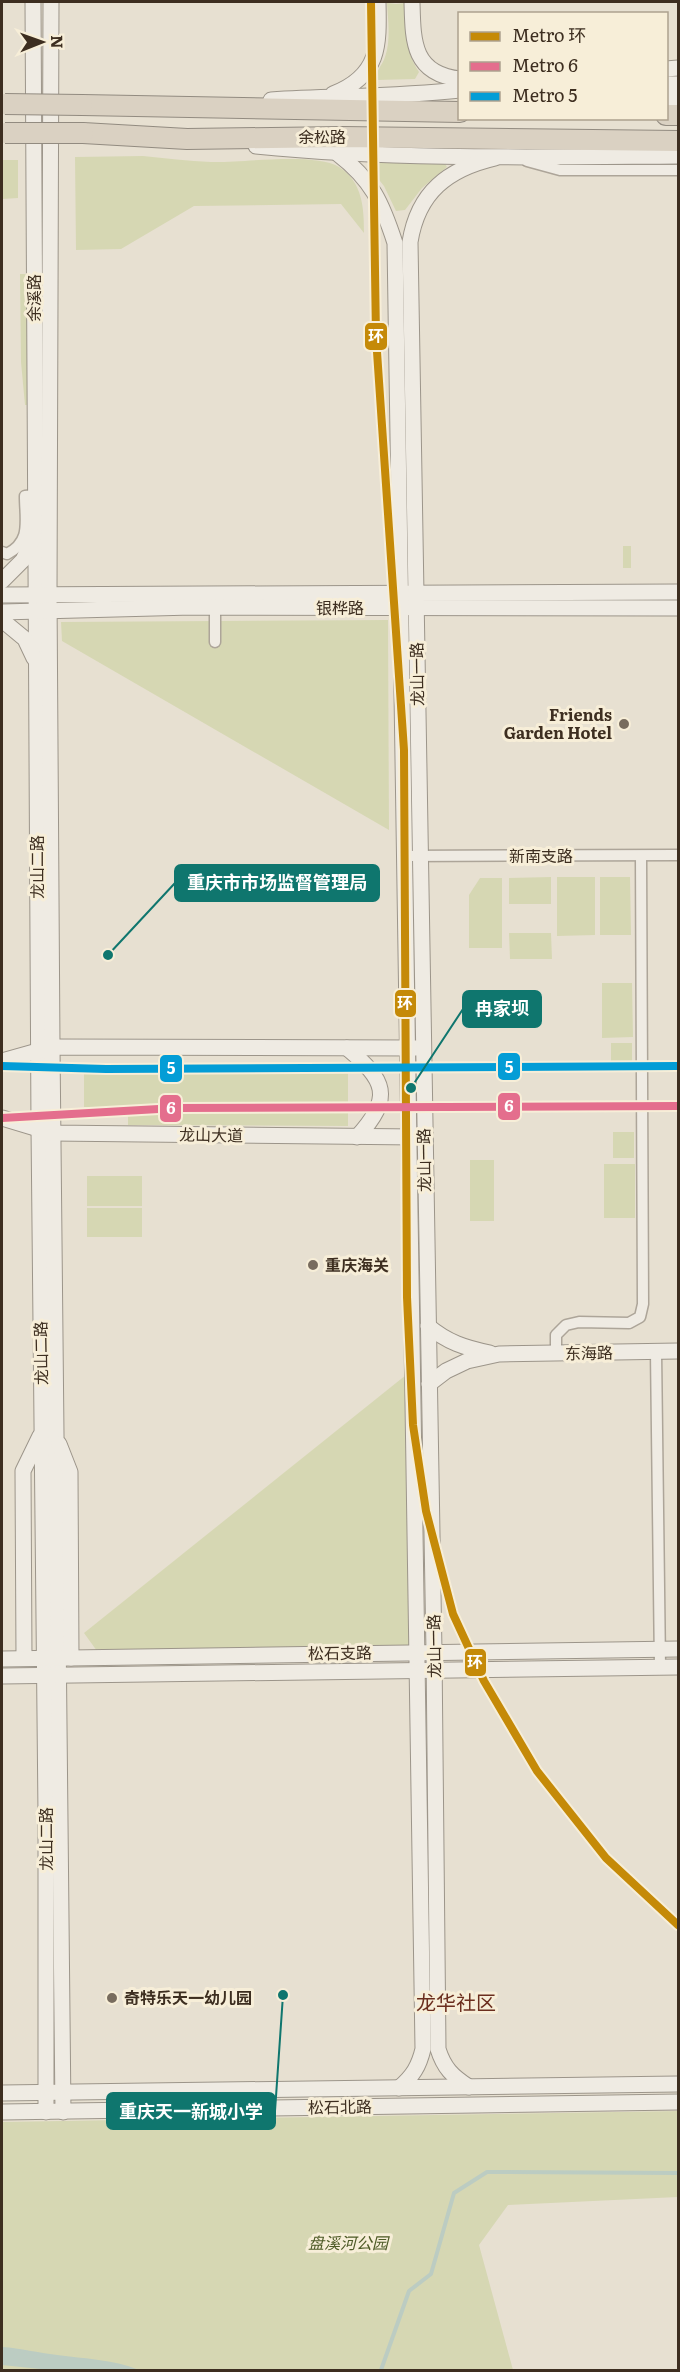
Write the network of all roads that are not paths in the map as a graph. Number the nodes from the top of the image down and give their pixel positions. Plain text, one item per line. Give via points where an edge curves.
1 (33, 2) edge
2 (51, 2) edge
3 (378, 2) edge
4 (412, 2) edge
5 (458, 79) edge
6 (458, 90) edge
7 (418, 95) junction
8 (458, 95) edge
9 (327, 96) junction
10 (3, 104) edge
11 (189, 106) junction
12 (458, 112) edge
13 (3, 133) edge
14 (678, 141) edge
15 (340, 145) junction
16 (678, 156) edge
17 (495, 158) junction
18 (516, 158) junction
19 (678, 170) edge
20 (35, 495) junction
21 (35, 533) junction
22 (2, 552) edge
23 (2, 581) edge
24 (409, 592) junction
25 (678, 592) edge
26 (42, 594) junction
27 (2, 595) edge
28 (215, 607) junction
29 (401, 608) junction
30 (417, 608) junction
31 (678, 608) edge
32 (2, 612) edge
33 (43, 612) junction
34 (2, 620) edge
35 (215, 642) dead end
36 (36, 663) junction
37 (641, 855) junction
38 (678, 855) edge
39 (411, 856) junction
40 (347, 1048) junction
41 (415, 1048) junction
42 (45, 1049) junction
43 (2, 1061) edge
44 (2, 1118) edge
45 (46, 1131) junction
46 (357, 1137) junction
47 (416, 1137) junction
48 (428, 1326) junction
49 (678, 1351) edge
50 (656, 1352) junction
51 (556, 1353) junction
52 (467, 1355) junction
53 (429, 1384) junction
54 (49, 1433) junction
55 (660, 1649) junction
56 (678, 1649) edge
57 (417, 1652) junction
58 (434, 1652) junction
59 (58, 1658) junction
60 (2, 1659) edge
61 (24, 1659) junction
62 (660, 1667) junction
63 (678, 1667) edge
64 (418, 1670) junction
65 (434, 1670) junction
66 (51, 1675) junction
67 (2, 1676) edge
68 (678, 2084) edge
69 (469, 2087) junction
70 (399, 2088) junction
71 (63, 2092) junction
72 (2, 2093) edge
73 (46, 2093) junction
74 (678, 2102) edge
75 (2, 2112) edge
76 (46, 2112) junction
77 (63, 2112) junction

1 - 20 main road, 余溪路
2 - 26 main road, 余溪路
3 - 9 main road via 379,40 369,69 347,89
4 - 5 main road via 413,38 418,54 426,67 437,74
6 - 7 main road
7 - 8 main road
7 - 9 main road
9 - 11 main road
10 - 11 highway, 余松路, bridge
11 - 12 highway, 余松路
13 - 15 highway, 余松路, bridge
14 - 15 highway, 余松路
15 - 17 main road
15 - 24 main road, 龙山一路 via 374,190 395,243
16 - 18 main road
17 - 18 main road
17 - 24 main road, 龙山一路 via 470,164 435,187 422,204 412,228
18 - 19 street via 560,170
20 - 21 main road, 余溪路
20 - 22 street via 26,496 25,537 19,548 7,554
21 - 23 main road via 22,560
21 - 26 main road, 余溪路
24 - 25 main road, 银桦路
24 - 26 main road, 银桦路
24 - 29 main road, 龙山一路
24 - 30 main road, 龙山一路
26 - 27 main road, 银桦路
26 - 33 main road, 龙山二路
28 - 29 main road, 银桦路
28 - 33 main road, 银桦路
28 - 35 street
29 - 30 main road, 银桦路
29 - 39 main road, 龙山一路
30 - 31 main road, 银桦路
30 - 39 main road, 龙山一路
32 - 33 main road, 银桦路
33 - 36 main road, 龙山二路
33 - 42 main road, 龙山二路
34 - 36 main road via 25,639
36 - 42 main road, 龙山二路
37 - 38 street, 新南支路
37 - 39 street, 新南支路
37 - 51 street via 643,1304 640,1317 629,1323 566,1325 556,1335
39 - 41 main road, 龙山一路
40 - 41 main road
40 - 42 main road
40 - 46 main road via 369,1066 380,1084 380,1103 372,1121
41 - 47 main road, 龙山一路
42 - 43 main road
42 - 45 main road, 龙山二路
44 - 45 main road, 龙山大道
45 - 46 main road, 龙山大道
45 - 54 main road, 龙山二路
46 - 47 main road, 龙山大道
47 - 48 main road, 龙山一路
47 - 57 main road, 龙山一路
48 - 52 main road, 东海路
48 - 53 main road, 龙山一路
49 - 50 main road, 东海路
50 - 51 main road, 东海路
50 - 55 street
51 - 52 main road, 东海路
52 - 53 main road
53 - 58 main road, 龙山一路
54 - 59 main road, 龙山二路
54 - 59 main road via 70,1472
54 - 61 main road via 23,1471
55 - 56 main road, 松石支路
55 - 58 main road, 松石支路
55 - 62 street
57 - 58 main road, 松石支路
57 - 59 main road, 松石支路
57 - 64 main road, 龙山一路
58 - 65 main road, 龙山一路
59 - 61 main road, 松石支路
59 - 66 main road, 龙山二路
60 - 61 main road, 松石支路
62 - 63 main road, 松石支路
62 - 65 main road, 松石支路
64 - 65 main road, 松石支路
64 - 66 main road, 松石支路
64 - 70 main road, 龙山一路 via 423,2049 413,2076
65 - 69 main road, 龙山一路 via 438,2049 443,2065
66 - 67 main road, 松石支路
66 - 71 main road, 龙山二路
66 - 73 main road, 龙山二路
68 - 69 main road, 松石北路
69 - 70 main road, 松石北路
70 - 71 main road, 松石北路
71 - 73 main road, 松石北路
71 - 77 main road, 龙山二路
72 - 73 main road, 松石北路
73 - 76 main road, 龙山二路
74 - 77 main road, 松石北路
75 - 76 main road, 松石北路
76 - 77 main road, 松石北路

